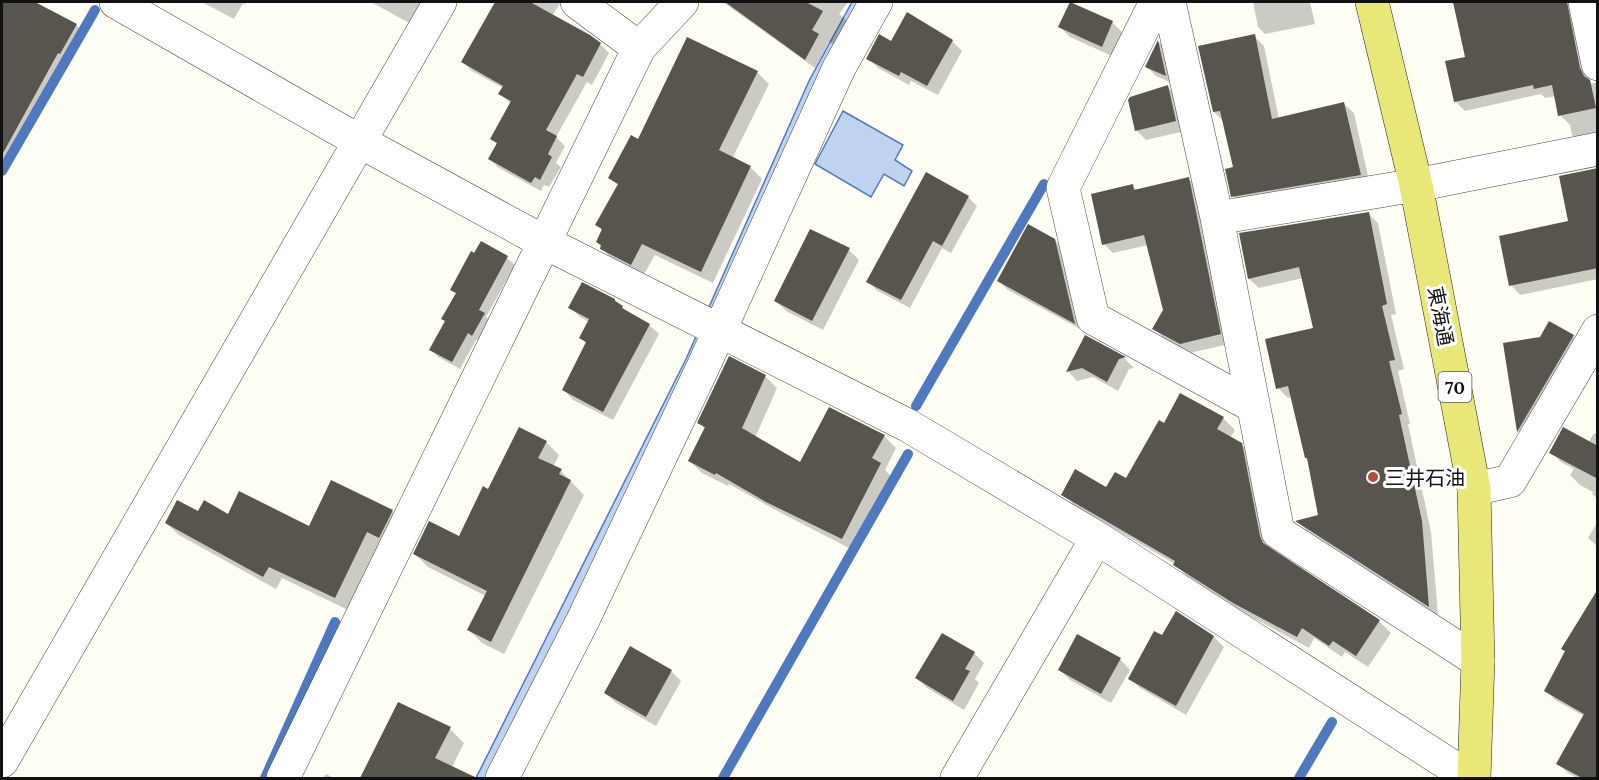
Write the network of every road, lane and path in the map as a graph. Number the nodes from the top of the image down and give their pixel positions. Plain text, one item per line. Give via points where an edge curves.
1 (116, 2) edge
2 (440, 2) edge
3 (577, 2) edge
4 (682, 2) edge
5 (876, 2) edge
6 (1156, 2) edge
7 (1169, 2) edge
8 (1372, 2) edge
9 (1585, 2) edge
10 (639, 48) junction
11 (1598, 64) edge
12 (359, 141) junction
13 (1598, 149) edge
14 (1416, 185) junction
15 (1217, 218) junction
16 (544, 242) junction
17 (719, 330) junction
18 (1598, 332) edge
19 (1253, 406) junction
20 (1474, 489) junction
21 (1097, 538) junction
22 (1478, 662) junction
23 (2, 761) edge
24 (283, 778) edge
25 (502, 778) edge
26 (957, 778) edge
27 (1472, 778) edge

1 - 12 street
2 - 12 street
3 - 10 street
4 - 10 street
5 - 17 street via 839,68
6 - 19 street via 1063,188 1093,318
7 - 15 street
8 - 14 main road, 東海通 / 70
9 - 11 street
10 - 16 street
12 - 16 street
12 - 23 street
13 - 14 street
14 - 15 street
14 - 20 main road, 東海通 / 70
15 - 19 street
16 - 17 street
16 - 24 street
17 - 21 street via 907,425
17 - 25 street via 588,609
18 - 20 street via 1510,481
19 - 22 street via 1278,532
20 - 22 main road, 東海通 / 70
21 - 26 street
21 - 27 street
22 - 27 main road, 東海通 / 70

